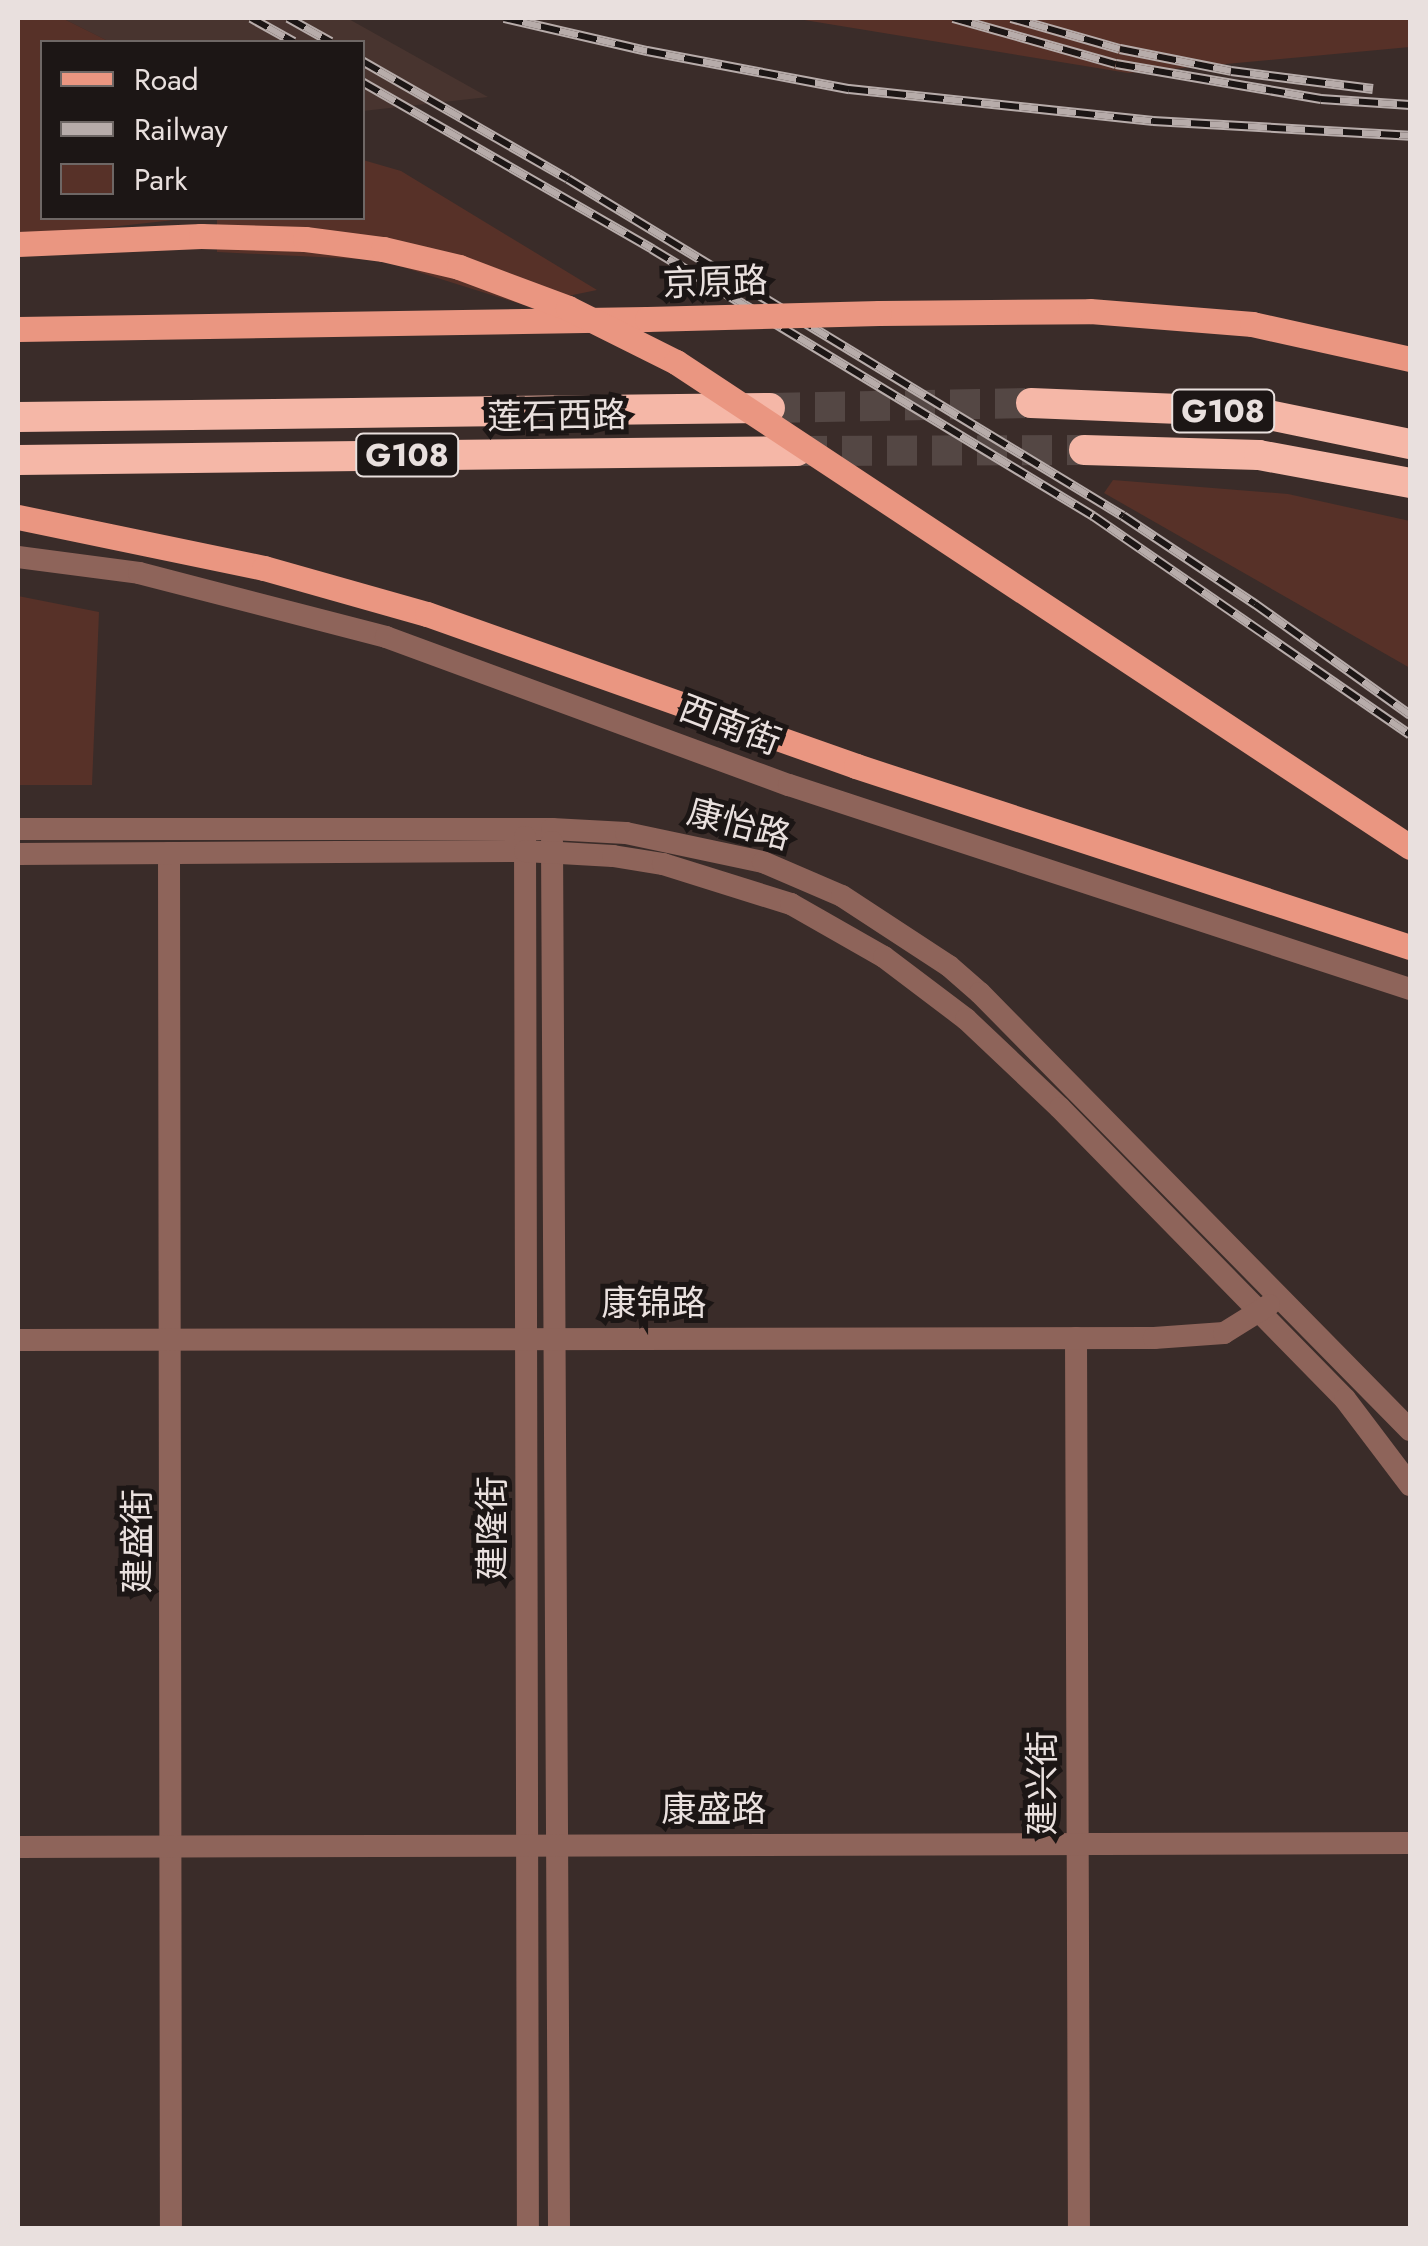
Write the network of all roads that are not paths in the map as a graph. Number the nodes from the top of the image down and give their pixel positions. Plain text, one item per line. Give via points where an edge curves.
1 (18, 244) edge
2 (18, 329) edge
3 (1410, 359) edge
4 (1032, 403) tunnel mouth
5 (770, 408) tunnel mouth
6 (18, 418) edge
7 (1410, 444) edge
8 (1084, 450) tunnel mouth
9 (797, 451) tunnel mouth
10 (18, 460) edge
11 (1410, 483) edge
12 (18, 517) edge
13 (18, 556) edge
14 (18, 829) edge
15 (525, 840) junction
16 (552, 841) junction
17 (1410, 847) edge
18 (169, 853) junction
19 (18, 854) edge
20 (1410, 947) edge
21 (1410, 989) edge
22 (1280, 1297) junction
23 (1260, 1314) junction
24 (172, 1338) junction
25 (526, 1338) junction
26 (554, 1338) junction
27 (1076, 1338) junction
28 (18, 1340) edge
29 (1410, 1430) edge
30 (1410, 1485) edge
31 (1077, 1843) junction
32 (528, 1844) junction
33 (558, 1844) junction
34 (1410, 1844) edge
35 (18, 1847) edge
36 (173, 1847) junction
37 (170, 2228) edge
38 (528, 2228) edge
39 (559, 2228) edge
40 (1079, 2228) edge

1 - 17 main road, bridge via 305,239 459,267 568,308 676,362
2 - 3 main road, 京原路, bridge via 1090,311 1252,324
4 - 7 highway, G108 via 1254,412
5 - 6 highway, 莲石西路 / G108
8 - 11 highway, G108 via 1259,454
9 - 10 highway, 莲石西路 / G108
12 - 20 main road via 264,568 427,614 856,766
13 - 21 street, 西南街 via 139,573 386,637 789,785
14 - 15 street, 康怡路
15 - 16 street, 康怡路
15 - 18 street, 康怡路
15 - 25 street, 建隆街
16 - 22 street, 康怡路 via 626,833 763,862 842,896 980,993
16 - 23 street, 康怡路 via 710,877 791,904 884,957 966,1018
16 - 26 street, 建隆街
18 - 19 street, 康怡路
18 - 24 street, 建盛街
22 - 23 street, 康锦路
22 - 29 street, 康怡路
23 - 27 street, 康锦路 via 1224,1333
23 - 30 street, 康怡路 via 1345,1399
24 - 25 street, 康锦路
24 - 28 street, 康锦路
24 - 36 street, 建盛街
25 - 26 street, 康锦路
25 - 32 street, 建隆街
26 - 27 street, 康锦路
26 - 33 street, 建隆街
27 - 31 street, 建兴街
31 - 33 street, 康盛路
31 - 34 street, 康盛路
31 - 40 street, 建兴街
32 - 33 street, 康盛路
32 - 36 street, 康盛路
32 - 38 street, 建隆街
33 - 39 street, 建隆街
35 - 36 street, 康盛路
36 - 37 street, 建盛街

